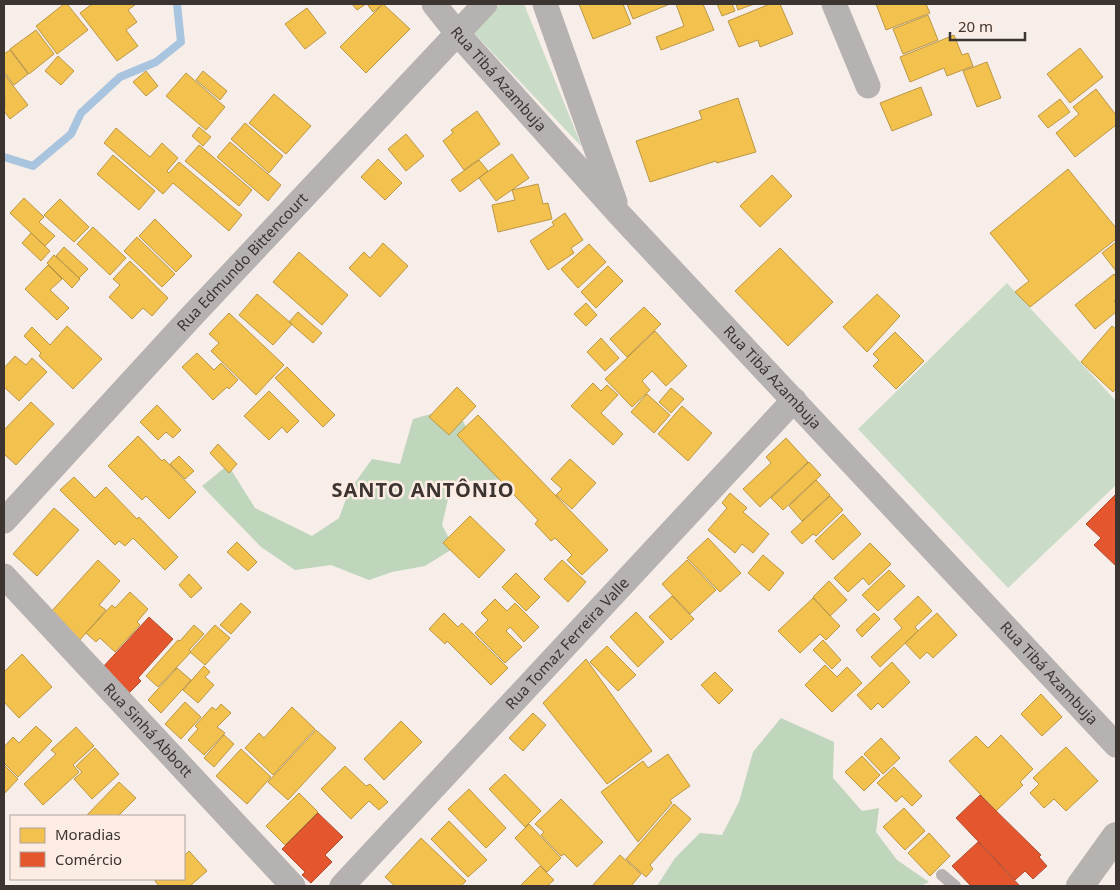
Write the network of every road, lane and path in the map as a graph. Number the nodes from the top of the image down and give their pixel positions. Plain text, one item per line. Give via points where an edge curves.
1 (434, 4) edge
2 (485, 4) edge
3 (545, 4) edge
4 (834, 4) edge
5 (457, 33) junction
6 (868, 86) dead end
7 (619, 214) junction
8 (794, 400) junction
9 (4, 521) edge
10 (4, 576) edge
11 (1116, 745) edge
12 (1116, 836) edge
13 (942, 875) dead end
14 (293, 886) edge
15 (342, 886) edge
16 (955, 886) edge
17 (1080, 886) edge

1 - 5 street, Rua Tibá Azambuja
2 - 5 street, Rua Edmundo Bittencourt
3 - 7 street
4 - 6 street
5 - 7 street, Rua Tibá Azambuja
5 - 9 street, Rua Edmundo Bittencourt
7 - 8 street, Rua Tibá Azambuja
8 - 11 street, Rua Tibá Azambuja
8 - 15 street, Rua Tomaz Ferreira Valle
10 - 14 street, Rua Sinhá Abbott
12 - 17 main road
13 - 16 lane

